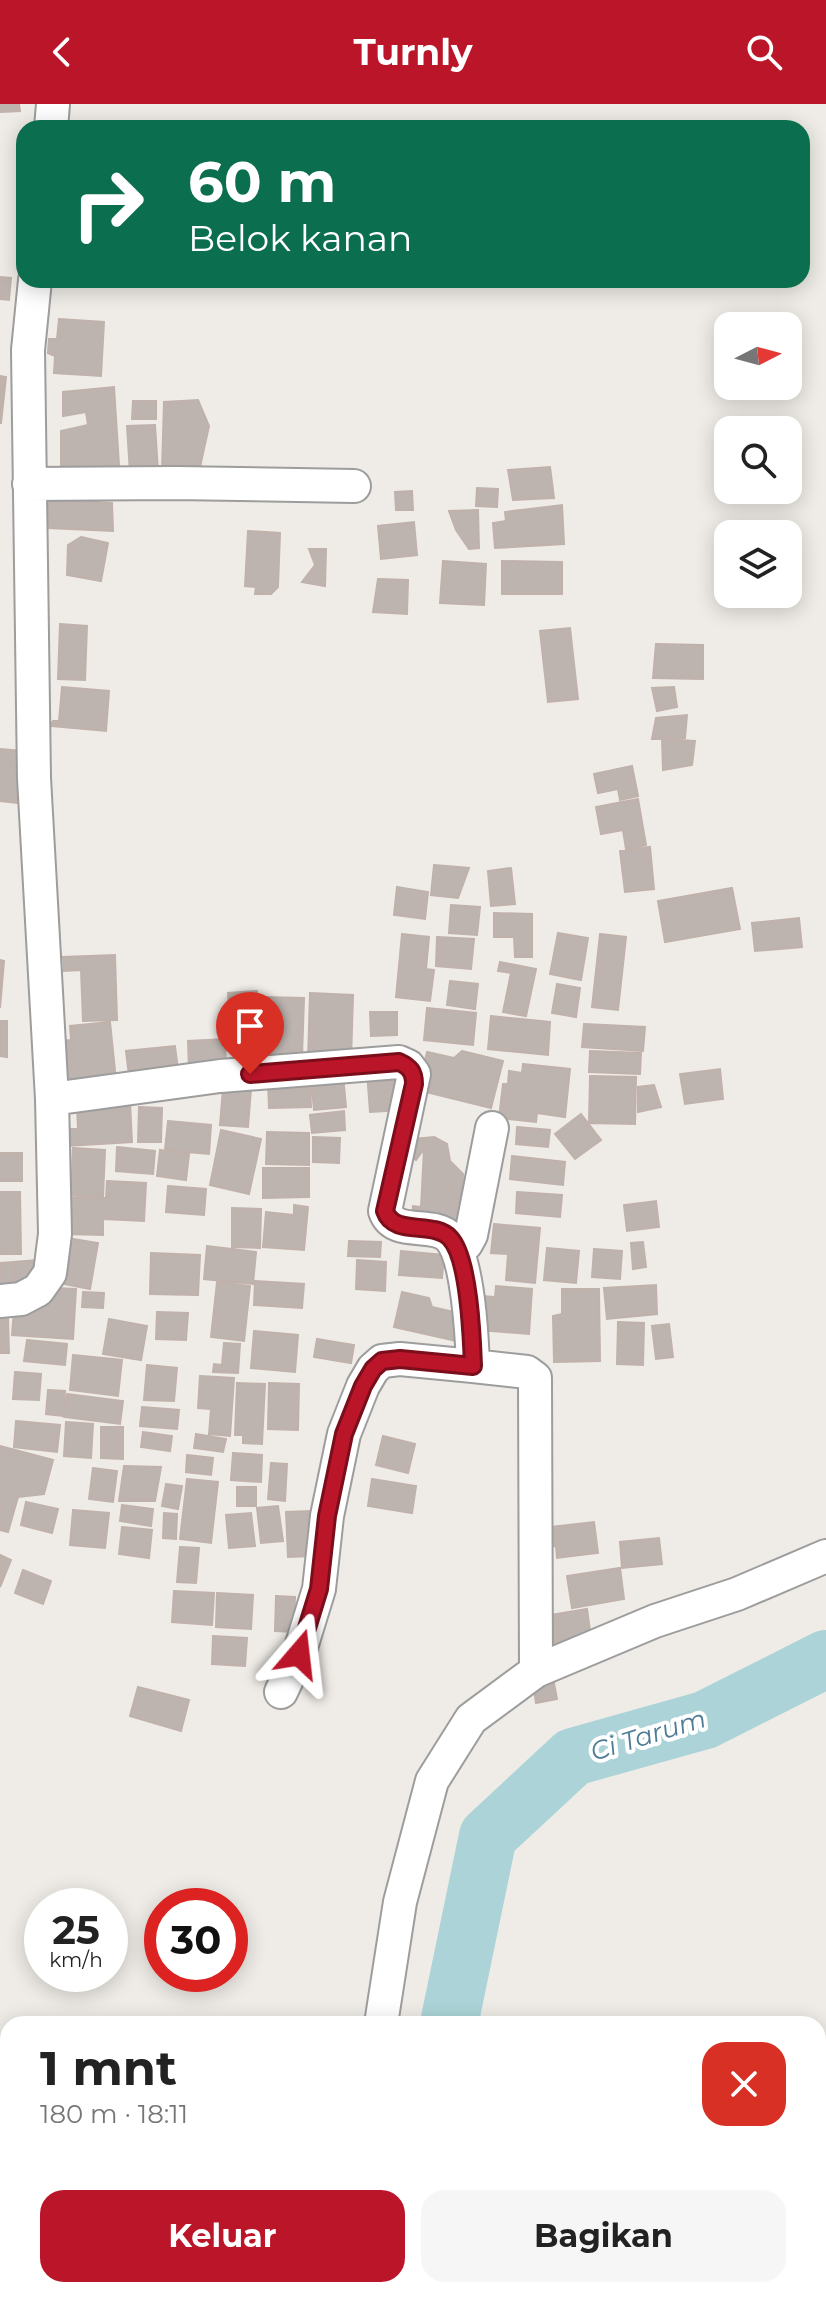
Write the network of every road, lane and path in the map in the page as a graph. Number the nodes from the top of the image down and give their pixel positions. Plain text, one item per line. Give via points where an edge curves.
1 (34, 288) edge
2 (29, 484) junction
3 (354, 486) dead end
4 (52, 1099) junction
5 (492, 1128) dead end
6 (457, 1250) junction
7 (0, 1301) edge
8 (473, 1366) junction
9 (826, 1556) edge
10 (536, 1671) junction
11 (281, 1692) dead end
12 (382, 2016) edge

1 - 2 street via 28,350
2 - 3 street
2 - 4 street via 34,778
4 - 6 street via 220,1076 399,1062 414,1074 414,1084 385,1211 395,1224 450,1237
4 - 7 street via 55,1234 50,1273 38,1290
5 - 6 street via 471,1235
6 - 8 street
8 - 10 street via 527,1372 535,1378
8 - 11 street via 400,1359 382,1361 373,1369 344,1434 319,1589
9 - 10 street
10 - 12 street via 471,1719 432,1781 400,1902

